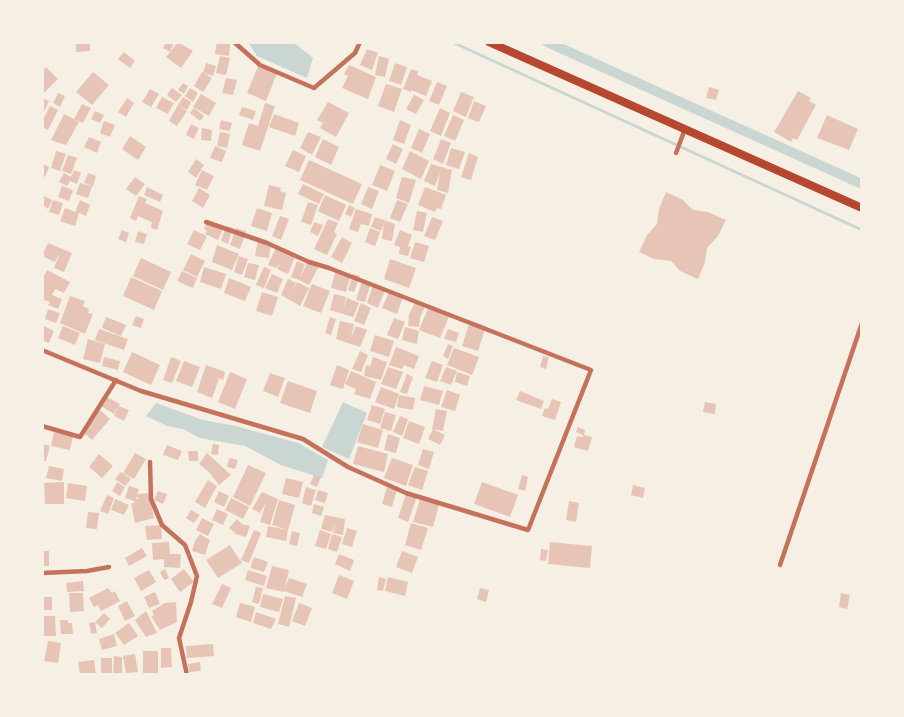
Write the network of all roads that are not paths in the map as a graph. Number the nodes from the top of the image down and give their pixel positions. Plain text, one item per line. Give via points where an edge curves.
1 (234, 42) edge
2 (360, 42) edge
3 (489, 42) edge
4 (685, 129) junction
5 (676, 153) dead end
6 (862, 208) edge
7 (206, 222) dead end
8 (862, 324) edge
9 (42, 350) edge
10 (116, 380) junction
11 (42, 426) edge
12 (150, 462) dead end
13 (780, 565) dead end
14 (110, 567) dead end
15 (42, 573) edge
16 (187, 675) edge

1 - 2 street via 260,65 314,88 355,53
3 - 4 main road
4 - 5 street
4 - 6 main road
7 - 10 street via 591,370 528,530 406,493 348,467 303,439
8 - 13 street
9 - 10 street
10 - 11 street via 80,437
12 - 16 street via 151,499 158,516 162,525 185,545 197,576 179,638
14 - 15 street

